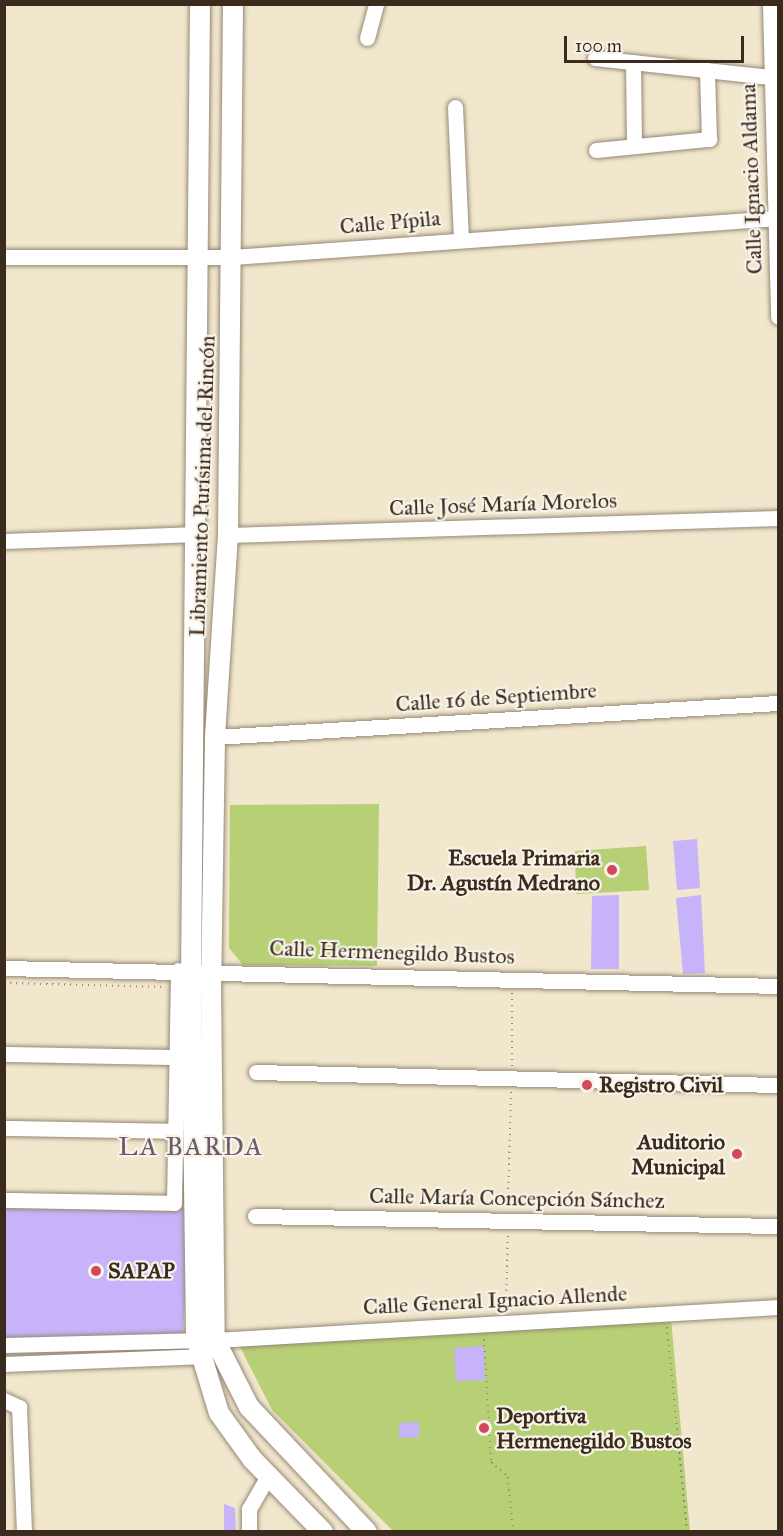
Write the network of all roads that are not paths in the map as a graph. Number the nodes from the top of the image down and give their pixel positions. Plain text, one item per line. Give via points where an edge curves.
1 (201, 4) edge
2 (233, 4) edge
3 (376, 4) edge
4 (770, 4) edge
5 (774, 25) edge
6 (367, 38) dead end
7 (595, 58) dead end
8 (633, 62) junction
9 (707, 70) junction
10 (770, 77) junction
11 (455, 108) dead end
12 (634, 144) junction
13 (596, 150) dead end
14 (776, 218) edge
15 (460, 238) junction
16 (4, 257) edge
17 (201, 257) junction
18 (232, 258) junction
19 (778, 317) edge
20 (778, 518) edge
21 (198, 534) junction
22 (228, 535) junction
23 (4, 541) edge
24 (778, 703) edge
25 (215, 737) junction
26 (4, 968) edge
27 (184, 970) junction
28 (211, 970) junction
29 (778, 986) edge
30 (4, 1054) edge
31 (176, 1058) junction
32 (256, 1072) dead end
33 (778, 1084) edge
34 (4, 1128) edge
35 (175, 1131) junction
36 (4, 1200) edge
37 (255, 1216) dead end
38 (778, 1226) edge
39 (778, 1307) edge
40 (204, 1344) junction
41 (4, 1345) edge
42 (4, 1364) edge
43 (4, 1400) edge
44 (268, 1476) junction
45 (24, 1532) edge
46 (249, 1532) edge
47 (323, 1532) edge
48 (367, 1532) edge

1 - 17 main road, Libramiento Purísima del Rincón
2 - 18 main road, Libramiento Purísima del Rincón
3 - 6 street
4 - 5 street, Calle Ignacio Aldama
5 - 10 street, Calle Ignacio Aldama
7 - 8 street
8 - 9 street
8 - 12 street
9 - 10 street
9 - 12 street via 709,139
10 - 14 street, Calle Ignacio Aldama
11 - 15 street
12 - 13 street
14 - 15 street, Calle Pípila
14 - 19 street, Calle Ignacio Aldama
15 - 18 street, Calle Pípila
16 - 17 street, Calle Pípila
17 - 18 street, Calle Pípila
17 - 21 main road, Libramiento Purísima del Rincón
18 - 22 main road, Libramiento Purísima del Rincón
20 - 22 street, Calle José María Morelos
21 - 23 street
21 - 27 main road, Libramiento Purísima del Rincón
22 - 25 main road, Libramiento Purísima del Rincón
24 - 25 street, Calle 16 de Septiembre
25 - 28 main road, Libramiento Purísima del Rincón
26 - 27 street, Calle Hermenegildo Bustos
27 - 28 street, Calle Hermenegildo Bustos
27 - 31 street via 177,987
27 - 40 main road, Libramiento Purísima del Rincón
28 - 29 street, Calle Hermenegildo Bustos
28 - 40 main road, Libramiento Purísima del Rincón
30 - 31 street
31 - 35 street
32 - 33 street
34 - 35 street
35 - 36 street via 174,1203
37 - 38 street, Calle María Concepción Sánchez
39 - 40 street, Calle General Ignacio Allende via 506,1321
40 - 41 street
40 - 42 street
40 - 44 main road via 219,1413
40 - 48 main road via 249,1407
43 - 45 street via 19,1407
44 - 46 street via 249,1509
44 - 47 main road

